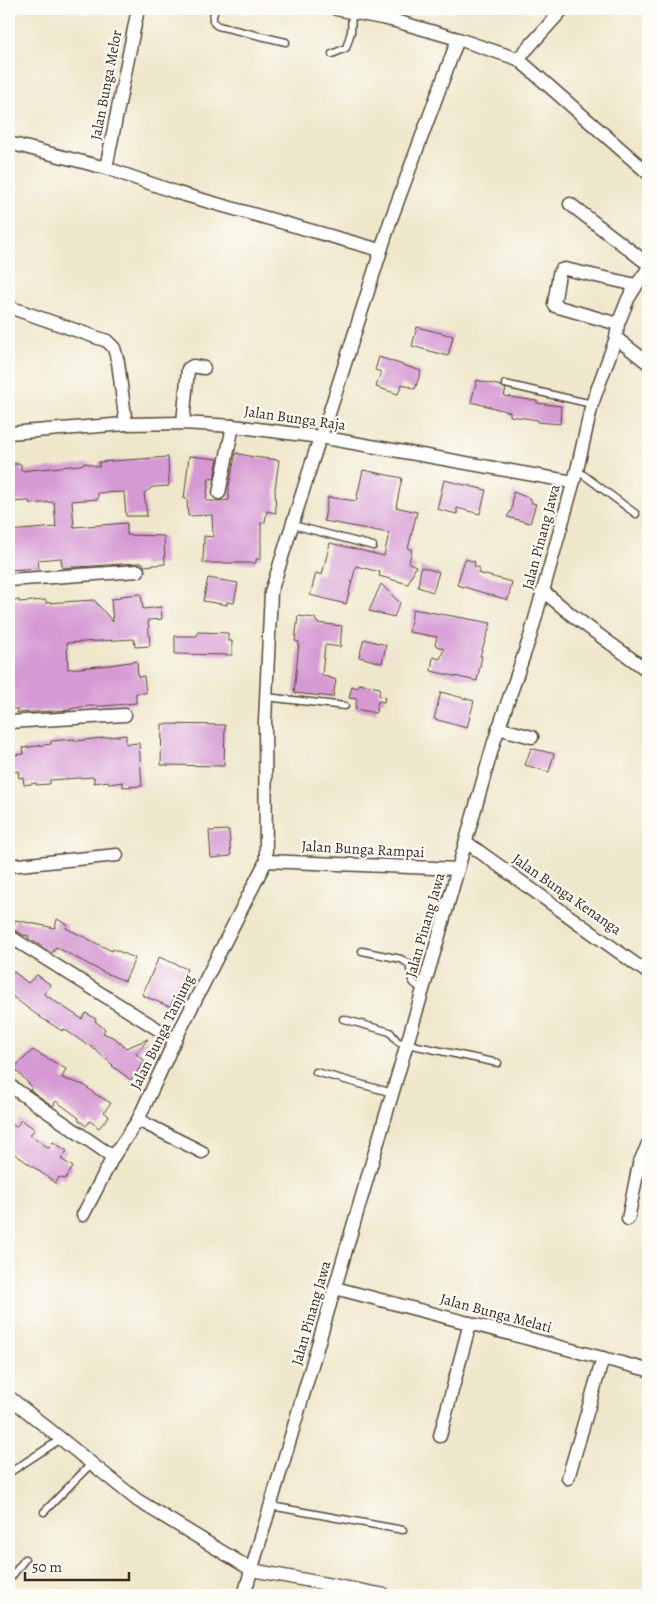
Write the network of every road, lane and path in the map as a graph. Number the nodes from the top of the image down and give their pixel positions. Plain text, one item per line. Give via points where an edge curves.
1 (138, 9) edge
2 (215, 9) edge
3 (336, 9) edge
4 (563, 9) edge
5 (352, 12) junction
6 (393, 14) edge
7 (458, 39) junction
8 (286, 42) dead end
9 (332, 54) dead end
10 (518, 59) junction
11 (9, 143) edge
12 (106, 168) junction
13 (648, 173) edge
14 (570, 204) dead end
15 (380, 250) junction
16 (648, 264) edge
17 (648, 269) edge
18 (636, 285) junction
19 (9, 307) edge
20 (618, 324) junction
21 (616, 338) junction
22 (648, 364) edge
23 (204, 368) dead end
24 (505, 384) dead end
25 (592, 404) junction
26 (183, 423) junction
27 (126, 424) junction
28 (233, 426) junction
29 (9, 433) edge
30 (320, 437) junction
31 (575, 476) junction
32 (219, 493) dead end
33 (636, 514) dead end
34 (293, 525) junction
35 (373, 546) dead end
36 (138, 571) dead end
37 (9, 580) edge
38 (543, 591) junction
39 (648, 671) edge
40 (266, 698) junction
41 (345, 706) dead end
42 (125, 715) dead end
43 (9, 722) edge
44 (498, 728) junction
45 (532, 737) dead end
46 (466, 842) junction
47 (117, 855) dead end
48 (266, 861) junction
49 (9, 866) edge
50 (458, 869) junction
51 (9, 936) edge
52 (362, 951) dead end
53 (648, 973) edge
54 (423, 989) junction
55 (343, 1019) dead end
56 (175, 1040) junction
57 (407, 1044) junction
58 (498, 1062) dead end
59 (316, 1072) dead end
60 (9, 1086) edge
61 (393, 1093) junction
62 (138, 1120) junction
63 (648, 1144) edge
64 (202, 1152) dead end
65 (113, 1157) junction
66 (83, 1215) dead end
67 (628, 1219) dead end
68 (335, 1288) junction
69 (470, 1323) junction
70 (603, 1358) junction
71 (648, 1370) edge
72 (9, 1397) edge
73 (440, 1436) dead end
74 (61, 1439) junction
75 (92, 1463) junction
76 (9, 1473) edge
77 (568, 1478) dead end
78 (270, 1506) junction
79 (44, 1512) dead end
80 (403, 1530) dead end
81 (25, 1559) dead end
82 (252, 1570) junction
83 (9, 1580) edge
84 (244, 1595) edge
85 (385, 1595) edge

1 - 12 street, Jalan Bunga Melor
2 - 8 lane via 212,20 218,26
3 - 5 street
4 - 10 street
5 - 6 street
5 - 9 lane via 346,48
6 - 7 street
7 - 10 street
7 - 15 street
10 - 13 street
11 - 12 street
12 - 15 street
14 - 16 street
15 - 30 street
17 - 18 street, Jalan Pinang Jawa
18 - 20 street, Jalan Pinang Jawa
18 - 20 street via 565,269 559,274 555,306
19 - 27 street via 106,341 114,348
20 - 21 street, Jalan Pinang Jawa
21 - 22 street
21 - 25 street, Jalan Pinang Jawa
23 - 26 street via 193,366 188,369
24 - 25 lane
25 - 31 street, Jalan Pinang Jawa
26 - 27 street, Jalan Bunga Raja
26 - 28 street, Jalan Bunga Raja
27 - 29 street, Jalan Bunga Raja
28 - 30 street, Jalan Bunga Raja
28 - 32 street
30 - 31 street, Jalan Bunga Raja
30 - 34 street
31 - 33 lane
31 - 38 street, Jalan Pinang Jawa
34 - 35 lane
34 - 40 street via 272,592
36 - 37 street
38 - 39 street
38 - 44 street, Jalan Pinang Jawa
40 - 41 lane
40 - 48 street
42 - 43 street
44 - 45 street
44 - 46 street, Jalan Pinang Jawa
46 - 50 street, Jalan Pinang Jawa
46 - 53 street, Jalan Bunga Kenanga
47 - 49 street
48 - 50 street, Jalan Bunga Rampai
48 - 56 street, Jalan Bunga Tanjung
50 - 54 street, Jalan Pinang Jawa
51 - 56 street
52 - 54 lane via 410,964 414,985
54 - 57 street, Jalan Pinang Jawa
55 - 57 lane via 390,1032 395,1041
56 - 62 street, Jalan Bunga Tanjung
57 - 58 lane
57 - 61 street, Jalan Pinang Jawa
59 - 61 lane
60 - 65 street
61 - 68 street, Jalan Pinang Jawa
62 - 64 street
62 - 65 street, Jalan Bunga Tanjung
63 - 67 street via 640,1164
65 - 66 street, Jalan Bunga Tanjung
68 - 69 street, Jalan Bunga Melati
68 - 78 street, Jalan Pinang Jawa
69 - 70 street, Jalan Bunga Melati
69 - 73 street
70 - 71 street, Jalan Bunga Melati
70 - 77 street
72 - 74 street
74 - 75 street
74 - 76 lane
75 - 79 lane
75 - 82 street via 137,1500
78 - 80 lane
78 - 82 street, Jalan Pinang Jawa
81 - 83 lane
82 - 84 street, Jalan Pinang Jawa
82 - 85 street

